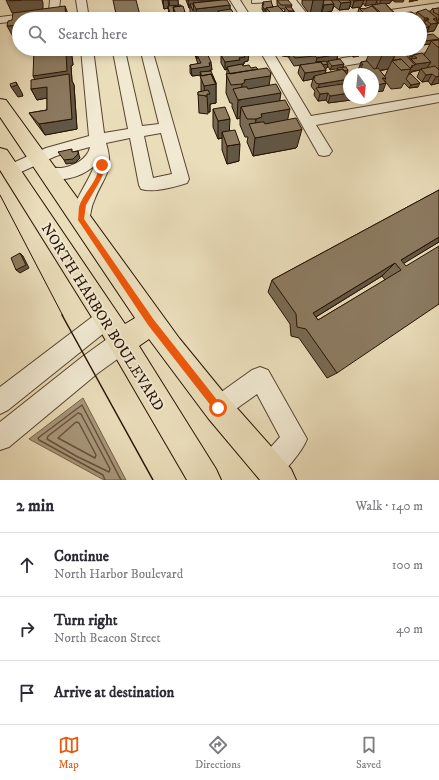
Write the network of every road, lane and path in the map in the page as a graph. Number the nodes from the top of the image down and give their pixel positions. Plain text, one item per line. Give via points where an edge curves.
1 (55, 0) edge
2 (82, 0) edge
3 (235, 0) edge
4 (291, 0) edge
5 (439, 6) edge
6 (53, 12) edge
7 (83, 12) edge
8 (243, 12) edge
9 (300, 12) edge
10 (397, 12) edge
11 (12, 19) edge
12 (0, 20) edge
13 (439, 46) edge
14 (427, 47) edge
15 (88, 56) edge
16 (120, 56) edge
17 (148, 56) edge
18 (269, 56) edge
19 (356, 56) edge
20 (348, 68) edge
21 (439, 98) edge
22 (0, 104) edge
23 (375, 104) edge
24 (379, 109) junction
25 (307, 122) junction
26 (168, 127) junction
27 (136, 132) junction
28 (97, 138) junction
29 (324, 151) dead end
30 (5, 163) edge
31 (42, 166) junction
32 (81, 220) junction
33 (143, 311) junction
34 (107, 318) junction
35 (122, 342) junction
36 (0, 402) edge
37 (218, 408) junction
38 (0, 438) edge
39 (274, 474) edge
40 (205, 480) edge

1 - 6 street
2 - 7 street
3 - 8 street
4 - 9 street
5 - 10 street
11 - 12 street
13 - 14 street
15 - 28 street
16 - 27 street
17 - 26 street
18 - 25 street
19 - 20 street via 340,58
21 - 24 street
22 - 31 main road
23 - 24 street
24 - 25 street
25 - 29 street
26 - 27 street
26 - 27 street via 181,179 147,185
27 - 28 street
28 - 31 street via 56,150
28 - 31 street via 98,148 95,155 82,167 54,175
28 - 32 street via 102,153 101,172 83,205
30 - 31 street
30 - 34 main road, NORTH HARBOR BOULEVARD
31 - 32 main road
32 - 33 main road
33 - 34 main road
33 - 35 main road
33 - 37 main road
34 - 35 main road, NORTH HARBOR BOULEVARD
34 - 36 street
35 - 38 street
35 - 40 main road, NORTH HARBOR BOULEVARD
37 - 39 main road
37 - 39 street via 260,378 295,440

